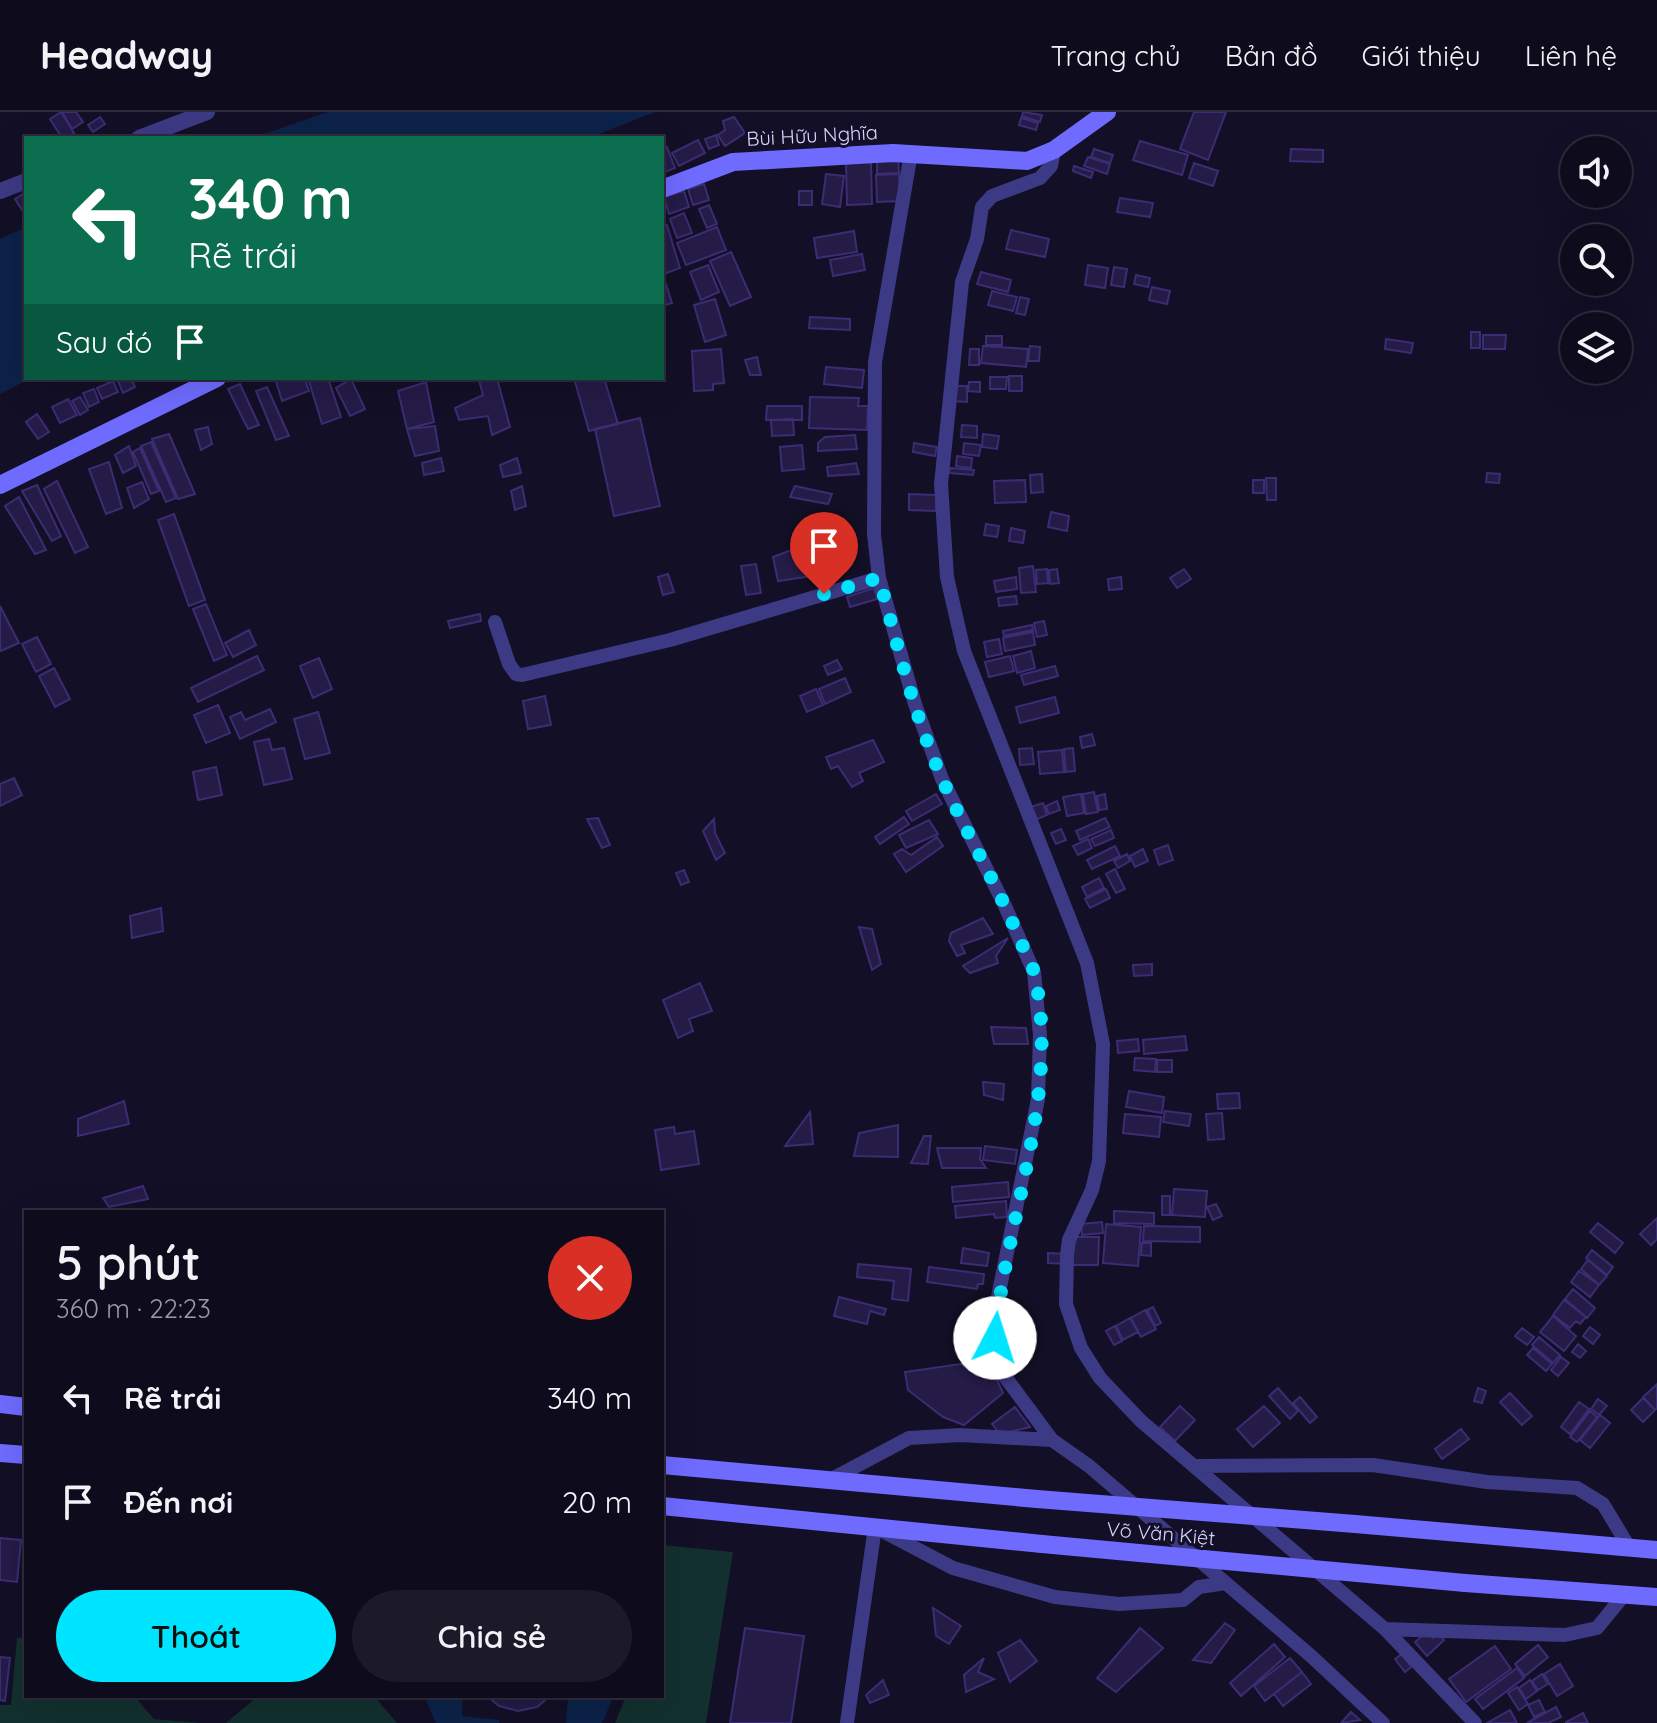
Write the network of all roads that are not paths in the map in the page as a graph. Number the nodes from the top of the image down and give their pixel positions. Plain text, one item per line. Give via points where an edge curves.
1 (207, 112) edge
2 (1107, 112) edge
3 (144, 136) edge
4 (1054, 150) junction
5 (916, 154) junction
6 (24, 182) edge
7 (664, 188) edge
8 (0, 191) edge
9 (213, 380) edge
10 (0, 485) edge
11 (879, 578) junction
12 (495, 622) dead end
13 (0, 1404) edge
14 (24, 1407) edge
15 (1052, 1440) junction
16 (0, 1453) edge
17 (24, 1455) edge
18 (664, 1465) edge
19 (1195, 1466) junction
20 (830, 1480) junction
21 (664, 1506) edge
22 (875, 1527) junction
23 (1629, 1547) junction
24 (1657, 1550) edge
25 (1226, 1583) junction
26 (1624, 1595) junction
27 (1657, 1597) edge
28 (1385, 1629) junction
29 (847, 1723) edge
30 (1383, 1723) edge
31 (1475, 1723) edge

1 - 3 street
2 - 4 main road
4 - 5 main road, Bùi Hữu Nghĩa via 1027,161
4 - 19 street via 1051,166 1040,178 985,203 965,267 941,474 947,577 974,682 1087,963 1100,1013 1099,1161 1069,1240 1068,1315 1100,1378
5 - 7 main road, Bùi Hữu Nghĩa via 844,153 733,162
5 - 11 street via 875,362 874,534
6 - 8 street
9 - 10 main road
11 - 12 street via 670,640 522,675 509,664
11 - 15 street via 942,779 1034,972 1040,1035 1038,1099 998,1297 995,1338 1003,1374
13 - 14 main road
15 - 20 street via 909,1438
15 - 25 street
16 - 17 main road
18 - 20 main road, Võ Văn Kiệt
19 - 23 street via 1373,1465 1487,1482 1577,1488 1603,1504
19 - 28 street
20 - 23 main road, Võ Văn Kiệt, bridge
21 - 22 main road, Võ Văn Kiệt
22 - 25 street via 953,1568 1055,1597 1119,1604 1183,1600 1199,1587
22 - 26 main road, Võ Văn Kiệt, bridge
22 - 29 street
23 - 24 main road, Võ Văn Kiệt
25 - 30 street
26 - 27 main road, Võ Văn Kiệt
26 - 28 street via 1597,1628 1565,1635
28 - 31 street

